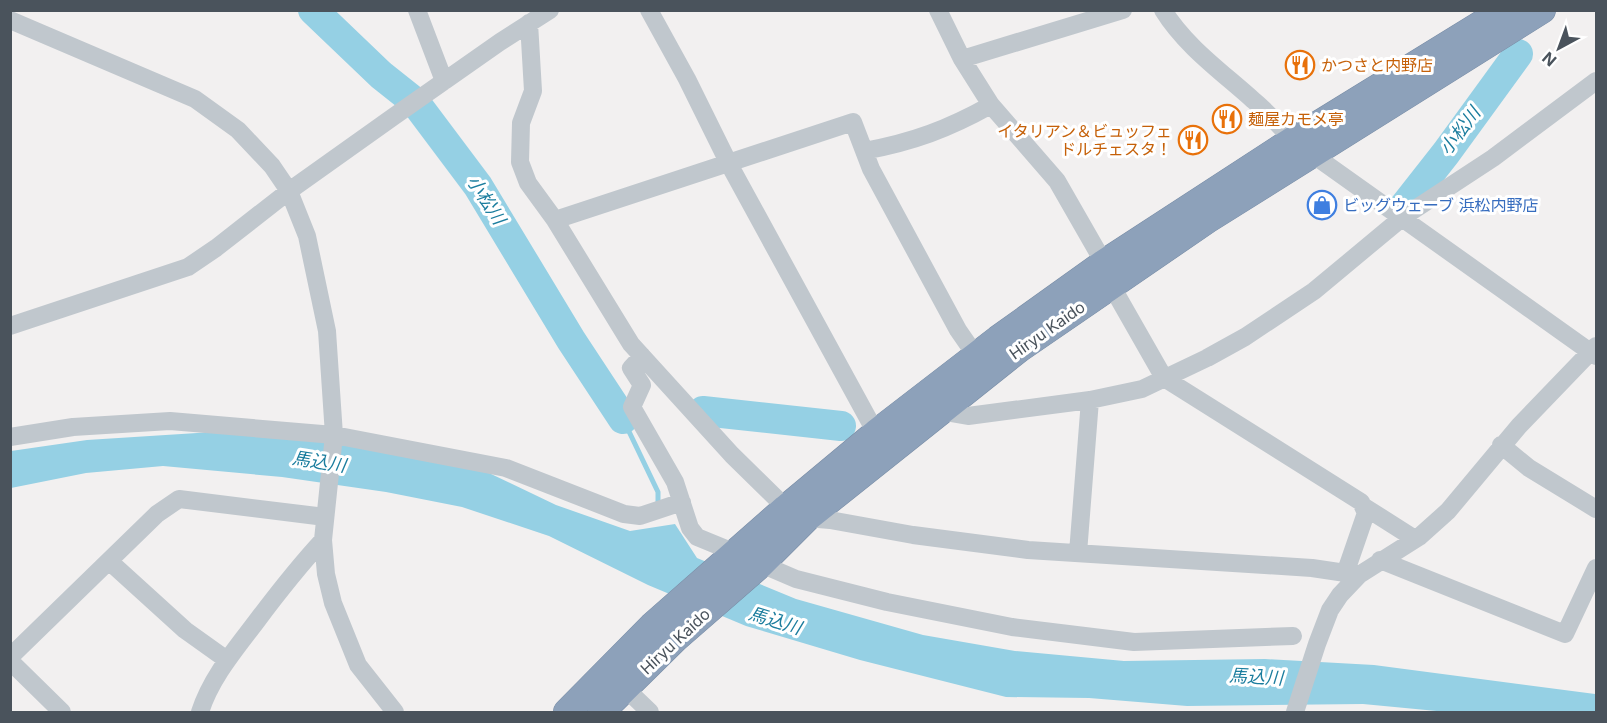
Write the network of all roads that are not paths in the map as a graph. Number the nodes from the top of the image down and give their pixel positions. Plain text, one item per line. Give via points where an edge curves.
1 (417, 10) edge
2 (550, 10) edge
3 (649, 10) edge
4 (938, 10) edge
5 (1123, 10) edge
6 (1163, 10) edge
7 (1504, 10) edge
8 (1542, 10) edge
9 (531, 18) edge
10 (10, 20) edge
11 (962, 59) junction
12 (444, 81) junction
13 (1596, 81) edge
14 (991, 105) junction
15 (1303, 147) junction
16 (864, 152) junction
17 (729, 164) junction
18 (289, 191) junction
19 (1403, 217) junction
20 (555, 220) junction
21 (1108, 274) junction
22 (10, 326) edge
23 (1595, 351) edge
24 (642, 356) junction
25 (976, 356) junction
26 (1164, 378) junction
27 (1090, 400) junction
28 (939, 411) junction
29 (876, 433) junction
30 (334, 435) junction
31 (10, 437) edge
32 (1502, 445) junction
33 (679, 504) junction
34 (1363, 506) junction
35 (1596, 509) edge
36 (797, 513) junction
37 (326, 515) junction
38 (1415, 539) junction
39 (323, 540) junction
40 (736, 553) junction
41 (1078, 553) junction
42 (1380, 560) junction
43 (109, 561) junction
44 (761, 564) junction
45 (1596, 568) edge
46 (1352, 573) junction
47 (664, 633) junction
48 (1293, 636) dead end
49 (10, 659) edge
50 (227, 660) junction
51 (626, 688) junction
52 (62, 712) edge
53 (200, 712) edge
54 (395, 712) edge
55 (567, 712) edge
56 (602, 712) edge
57 (650, 712) edge
58 (1294, 712) edge

1 - 12 street
2 - 9 street
3 - 17 street
4 - 11 street
5 - 11 street
6 - 15 street via 1174,28
7 - 15 highway, Hiryu Kaido
8 - 15 highway, Hiryu Kaido via 1418,89
9 - 12 street
9 - 20 street via 533,91 521,123 520,162 528,183
10 - 18 street via 195,99 238,130
11 - 14 street
12 - 18 street
13 - 19 street via 1493,158
14 - 16 street via 928,135
14 - 21 street via 1057,181
15 - 19 street
15 - 21 highway, Hiryu Kaido
16 - 17 street via 853,122
16 - 25 street via 958,330
17 - 20 street
17 - 29 street
18 - 22 street via 188,267
18 - 30 street via 307,236 320,291 327,331
19 - 23 street
19 - 26 street via 1314,291 1245,337
20 - 24 street
21 - 25 highway, Hiryu Kaido
21 - 26 street
21 - 28 highway, Hiryu Kaido
23 - 32 street
24 - 33 street via 631,368 642,385 632,407 675,482
24 - 36 street via 732,455
25 - 29 highway, Hiryu Kaido
26 - 27 street via 1142,389
26 - 34 street via 1353,496
27 - 28 street via 968,416
27 - 41 street
28 - 36 highway, Hiryu Kaido
29 - 36 highway, Hiryu Kaido
30 - 31 street via 170,421 73,427
30 - 33 street via 506,468 624,514 640,516
30 - 37 street
32 - 35 street via 1529,468
32 - 38 street via 1448,511
33 - 40 street via 697,537
34 - 38 street
34 - 46 street via 1366,513
36 - 40 highway, Hiryu Kaido
36 - 41 street via 972,544
36 - 44 highway, Hiryu Kaido
37 - 39 street
37 - 43 street via 179,500 157,514
38 - 42 street
39 - 50 street
39 - 54 street via 333,603 358,665
40 - 47 highway, Hiryu Kaido
41 - 46 street
42 - 45 street via 1565,634
42 - 46 street
43 - 49 street
43 - 50 street via 185,630
44 - 47 highway, Hiryu Kaido
44 - 48 street via 796,579 887,602 1012,627 1134,642
46 - 58 street via 1330,610
47 - 51 highway, Hiryu Kaido
47 - 55 highway, Hiryu Kaido
49 - 52 street
50 - 53 street
51 - 56 highway, Hiryu Kaido
51 - 57 street

